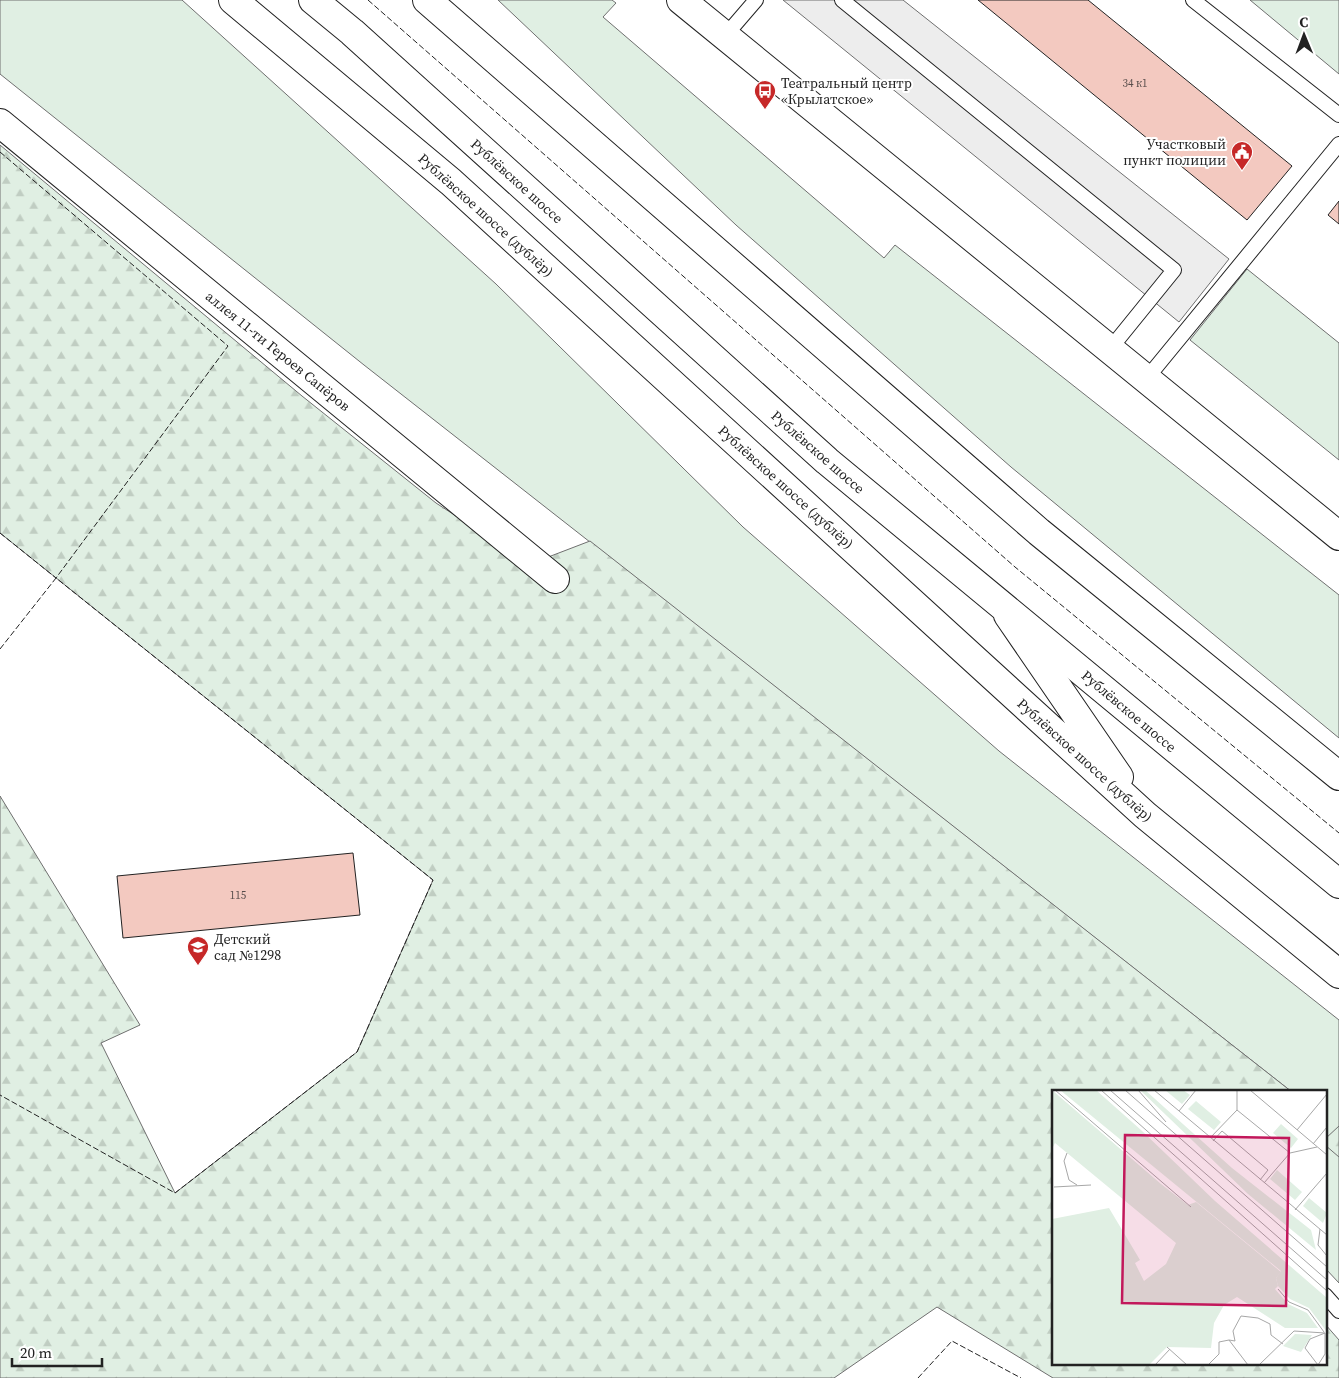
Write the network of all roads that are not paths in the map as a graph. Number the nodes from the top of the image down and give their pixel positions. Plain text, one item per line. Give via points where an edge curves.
1 (233, 0) edge
2 (313, 0) edge
3 (427, 0) edge
4 (756, 0) edge
5 (842, 0) edge
6 (1193, 0) edge
7 (694, 4) edge
8 (725, 36) junction
9 (1339, 115) edge
10 (0, 123) edge
11 (1339, 144) edge
12 (1110, 349) junction
13 (1147, 378) junction
14 (1339, 536) edge
15 (555, 579) dead end
16 (1001, 605) junction
17 (1339, 776) edge
18 (1145, 815) junction
19 (1339, 884) edge
20 (1339, 974) edge
21 (1326, 1297) edge
22 (1339, 1311) edge

1 - 18 main road, Рублёвское шоссе (дублёр) via 451,182
2 - 16 main road, Рублёвское шоссе via 827,461
3 - 17 main road via 1039,532
4 - 8 lane
5 - 12 lane via 1174,270
6 - 9 lane
7 - 8 main road
8 - 12 main road
10 - 15 main road, аллея 11-ти Героев Сапёров
11 - 13 lane
12 - 13 main road
13 - 14 main road
16 - 18 main road
16 - 19 main road, Рублёвское шоссе
18 - 20 main road, Рублёвское шоссе (дублёр)
21 - 22 lane

